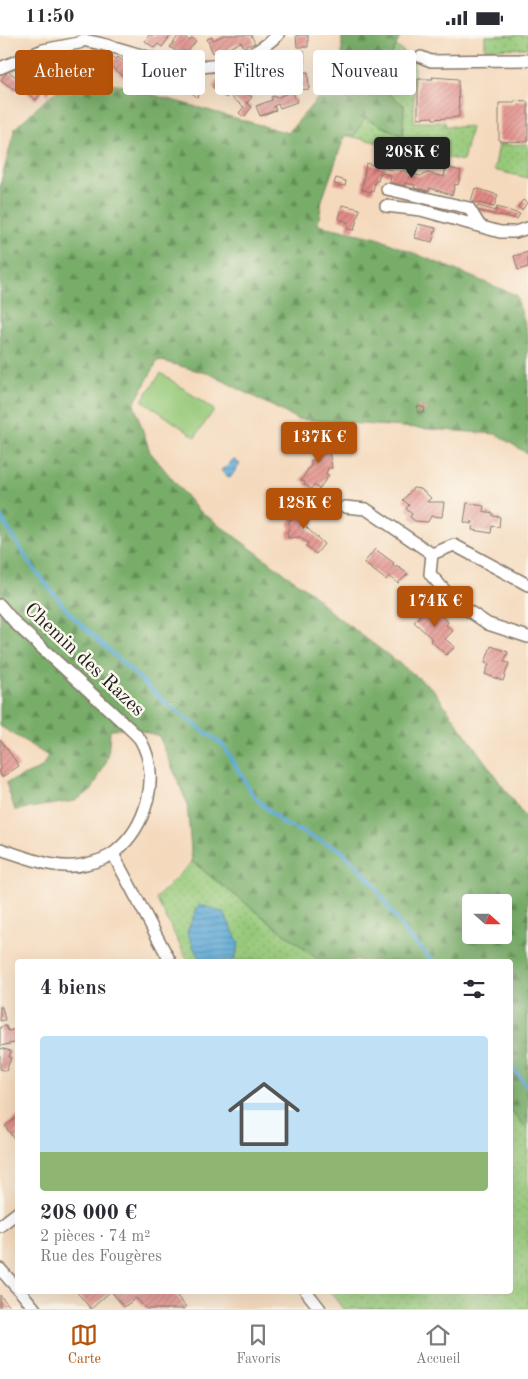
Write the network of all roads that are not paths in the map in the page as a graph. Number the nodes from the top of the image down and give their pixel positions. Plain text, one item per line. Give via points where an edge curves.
1 (278, 35) edge
2 (83, 37) edge
3 (421, 57) dead end
4 (528, 60) edge
5 (0, 68) edge
6 (387, 189) dead end
7 (386, 206) dead end
8 (480, 226) junction
9 (528, 228) edge
10 (345, 507) dead end
11 (432, 554) junction
12 (528, 585) edge
13 (0, 605) edge
14 (528, 637) edge
15 (0, 849) edge
16 (113, 854) junction
17 (169, 959) edge
18 (15, 1214) edge
19 (0, 1226) edge
20 (0, 1269) edge
21 (15, 1286) edge
22 (22, 1294) edge
23 (308, 1294) edge
24 (35, 1309) edge
25 (320, 1309) edge

1 - 2 street via 262,48 229,64 213,67 171,62
2 - 5 street via 78,43 43,50
3 - 4 street via 431,61
6 - 8 street via 469,208
7 - 8 street via 420,210
8 - 9 street via 500,232
10 - 11 street via 366,509
11 - 12 street via 454,545
11 - 14 street via 430,574 454,601 488,623
13 - 16 street, Chemin des Razes via 17,625 141,741 150,777 148,799 142,818 130,837
15 - 16 street, Chemin des Razes via 64,866 85,865
16 - 17 street
18 - 19 street
20 - 21 street
22 - 24 street
23 - 25 street

